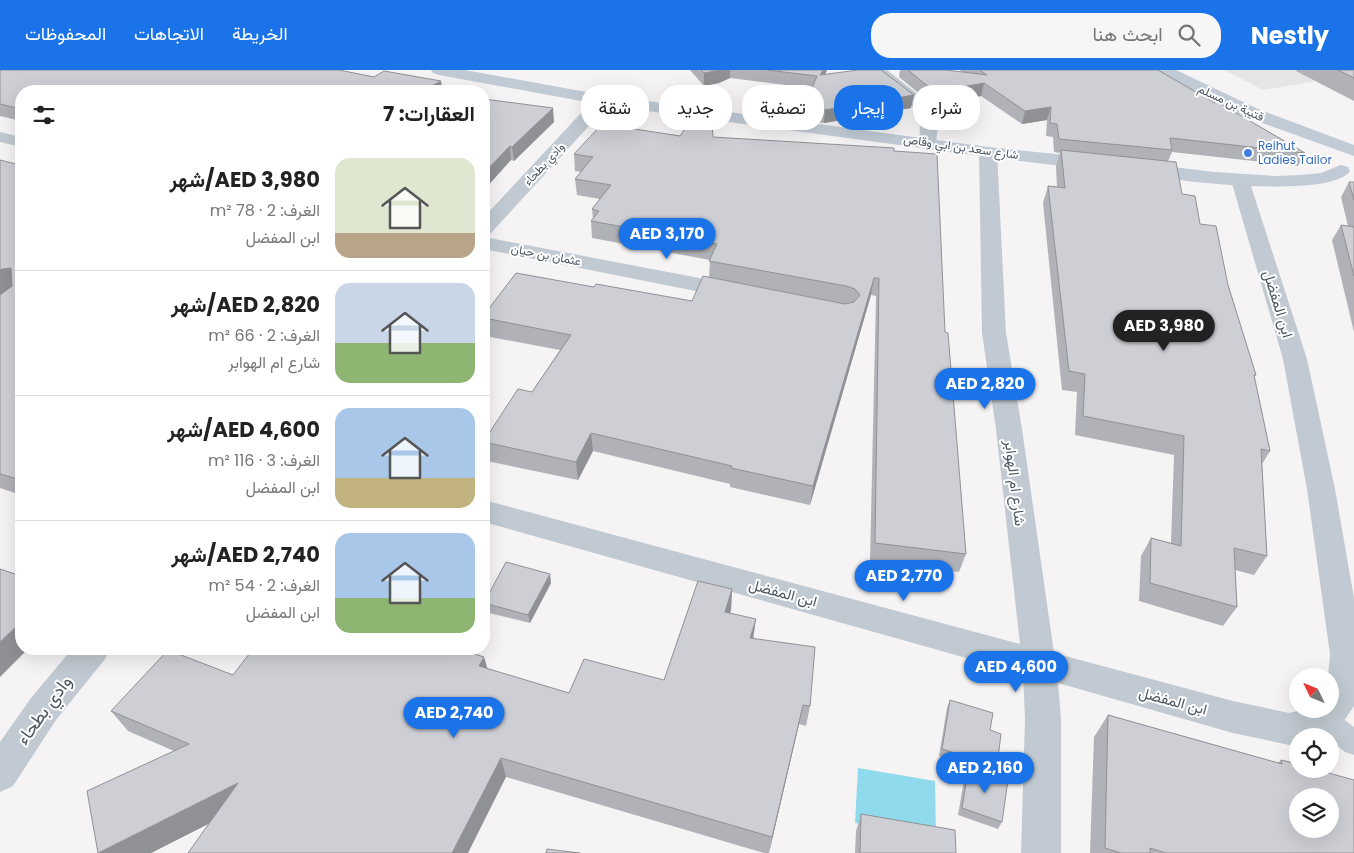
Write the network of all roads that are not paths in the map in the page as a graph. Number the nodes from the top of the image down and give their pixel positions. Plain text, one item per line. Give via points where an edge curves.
1 (438, 70) edge
2 (877, 70) edge
3 (1164, 70) edge
4 (581, 96) edge
5 (649, 106) edge
6 (1272, 121) junction
7 (581, 124) edge
8 (0, 137) edge
9 (15, 141) edge
10 (927, 143) junction
11 (988, 152) junction
12 (1354, 152) edge
13 (1344, 176) edge
14 (1244, 180) junction
15 (490, 222) edge
16 (490, 245) edge
17 (756, 296) edge
18 (490, 513) edge
19 (88, 655) edge
20 (1039, 664) junction
21 (1325, 720) junction
22 (1354, 743) edge
23 (0, 774) edge
24 (1041, 853) edge

1 - 4 street, شارع سعد بن ابي وقاص
2 - 10 street via 929,115 931,125
3 - 6 street, قتيبة بن مسلم
5 - 10 street, شارع سعد بن ابي وقاص
6 - 12 street, قتيبة بن مسلم
6 - 13 street, قتيبة بن مسلم via 1307,142
7 - 15 street, وادي بطحاء
8 - 9 street
10 - 11 street, شارع سعد بن ابي وقاص
11 - 14 street, شارع سعد بن ابي وقاص
11 - 20 street, شارع ام الهوابر via 994,334
12 - 13 street via 1338,159
13 - 14 street, شارع سعد بن ابي وقاص via 1292,188
14 - 21 street, ابن المفضل via 1295,359 1324,508 1346,654 1344,692
16 - 17 street, عثمان بن حيان
18 - 20 street, ابن المفضل
19 - 23 street, وادي بطحاء via 65,680
20 - 21 street, ابن المفضل via 1289,729
20 - 24 street, شارع ام الهوابر via 1043,719
21 - 22 lane

